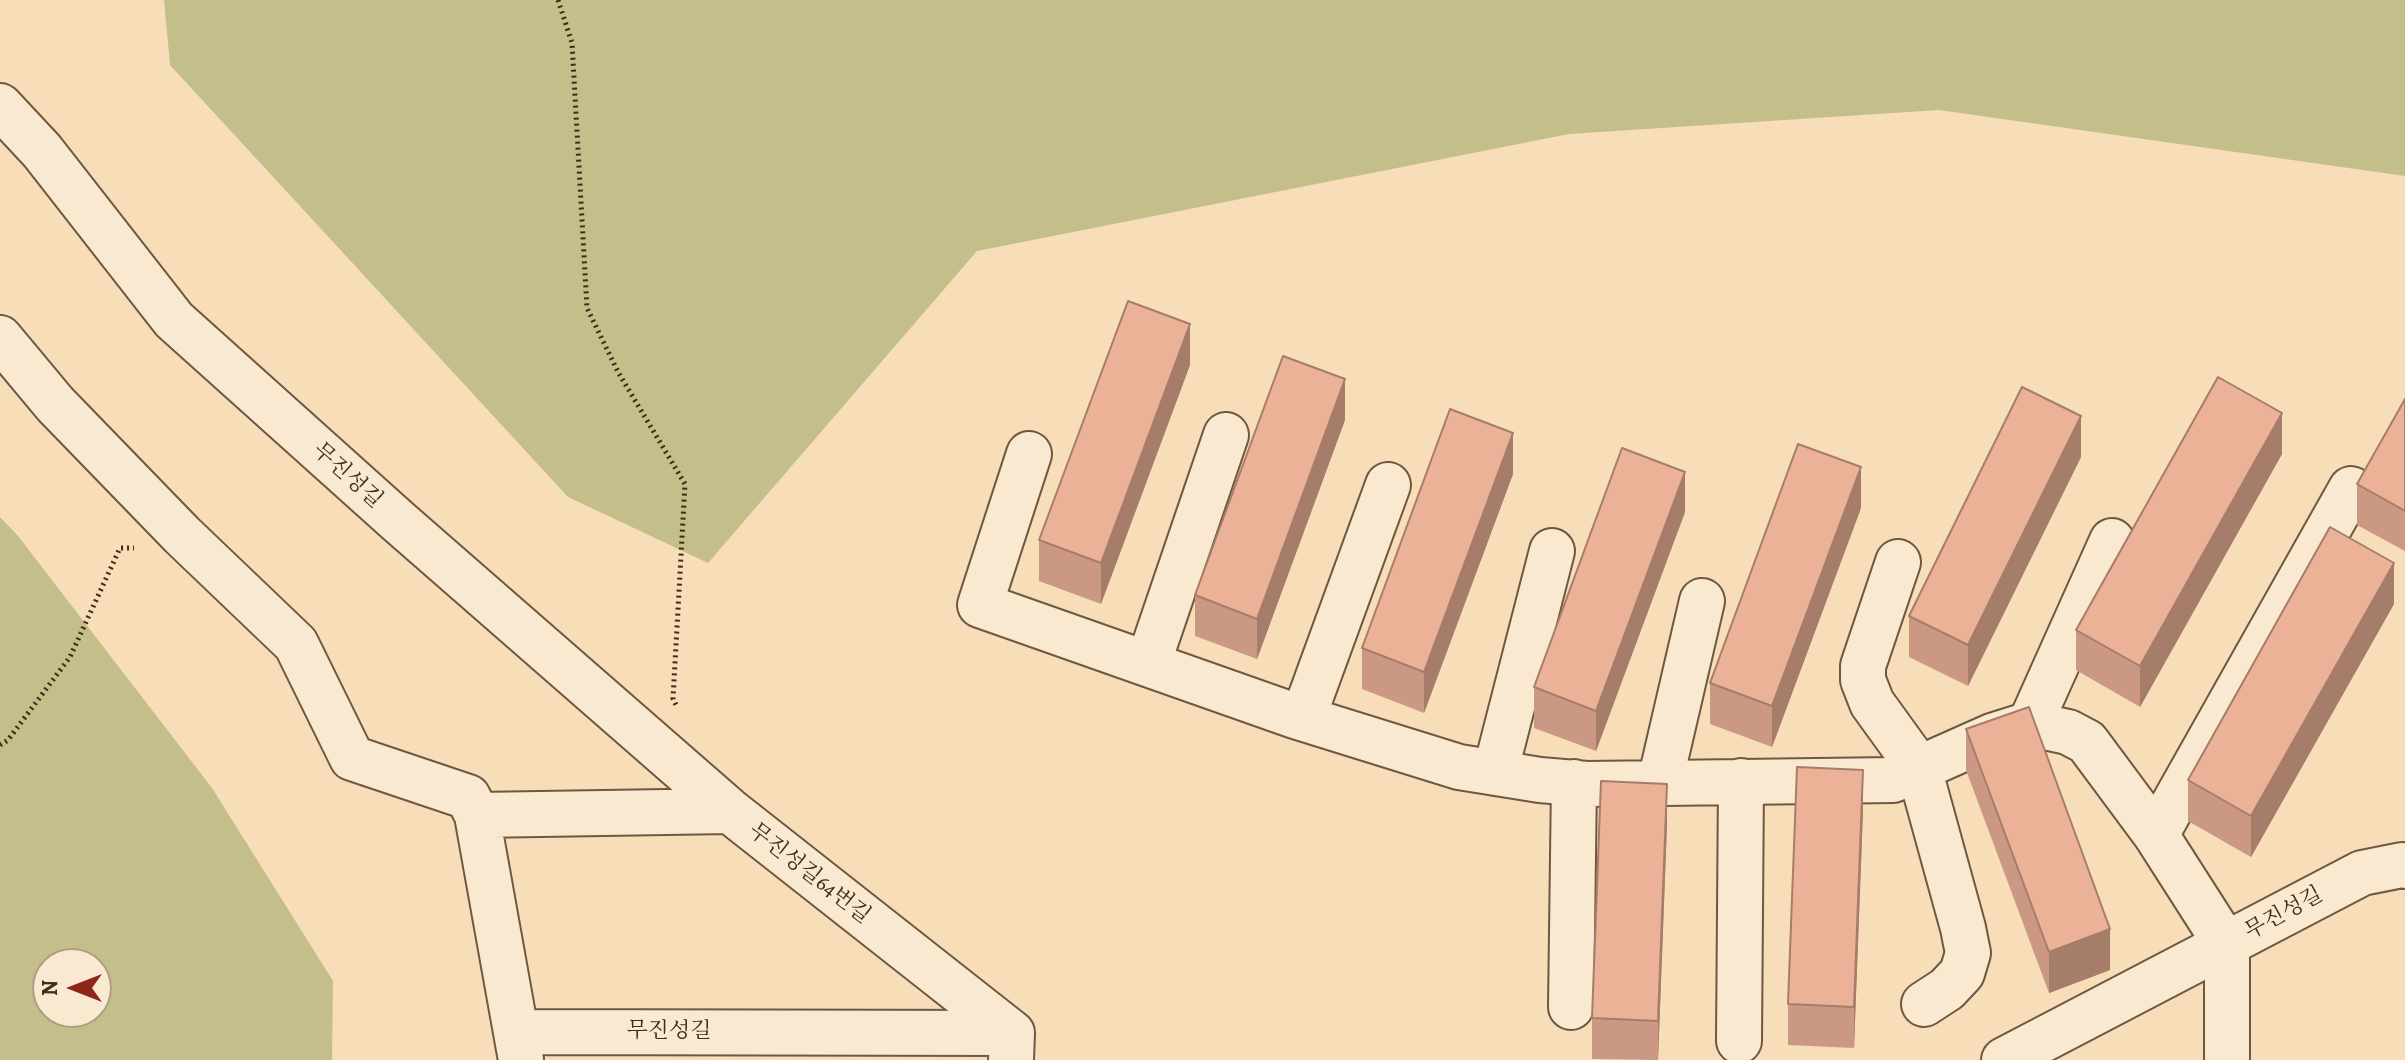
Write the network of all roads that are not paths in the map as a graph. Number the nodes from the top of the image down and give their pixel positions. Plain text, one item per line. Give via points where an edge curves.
1 (0, 106) edge
2 (0, 338) edge
3 (1226, 435) dead end
4 (1029, 454) dead end
5 (1388, 485) dead end
6 (2351, 489) dead end
7 (2112, 541) dead end
8 (1552, 551) dead end
9 (1898, 562) dead end
10 (1702, 601) dead end
11 (1148, 664) junction
12 (1303, 718) junction
13 (2030, 724) junction
14 (1919, 768) junction
15 (1495, 773) junction
16 (1741, 781) junction
17 (1574, 782) junction
18 (1660, 782) junction
19 (730, 811) junction
20 (477, 815) junction
21 (2156, 835) junction
22 (2405, 866) edge
23 (2227, 946) junction
24 (1924, 1004) dead end
25 (1571, 1007) dead end
26 (774, 1033) joint
27 (1739, 1041) dead end
28 (518, 1046) edge
29 (1011, 1047) edge
30 (2004, 1060) edge
31 (2227, 1060) edge

1 - 19 street, 무진성길 via 42,151 174,320
2 - 20 street via 76,426 296,644 352,758 468,797
3 - 11 street
4 - 11 street via 980,605
5 - 12 street
6 - 21 street
7 - 13 street
8 - 15 street
9 - 14 street via 1863,680 1872,703
10 - 18 street
11 - 12 street
12 - 15 street via 1459,767
13 - 14 street
13 - 21 street via 2087,742
14 - 16 street via 1893,780
14 - 24 street via 1968,953 1962,973
15 - 17 street
16 - 18 street
16 - 27 street
17 - 18 street
17 - 25 street
19 - 20 street, 무진성길64번길
19 - 29 street, 무진성길64번길
20 - 28 street, 무진성길
21 - 23 street
22 - 23 street, 무진성길 via 2362,873
23 - 30 street
23 - 31 street, 무진성길
26 - 28 street, 무진성길
26 - 29 street, 무진성길64번길

